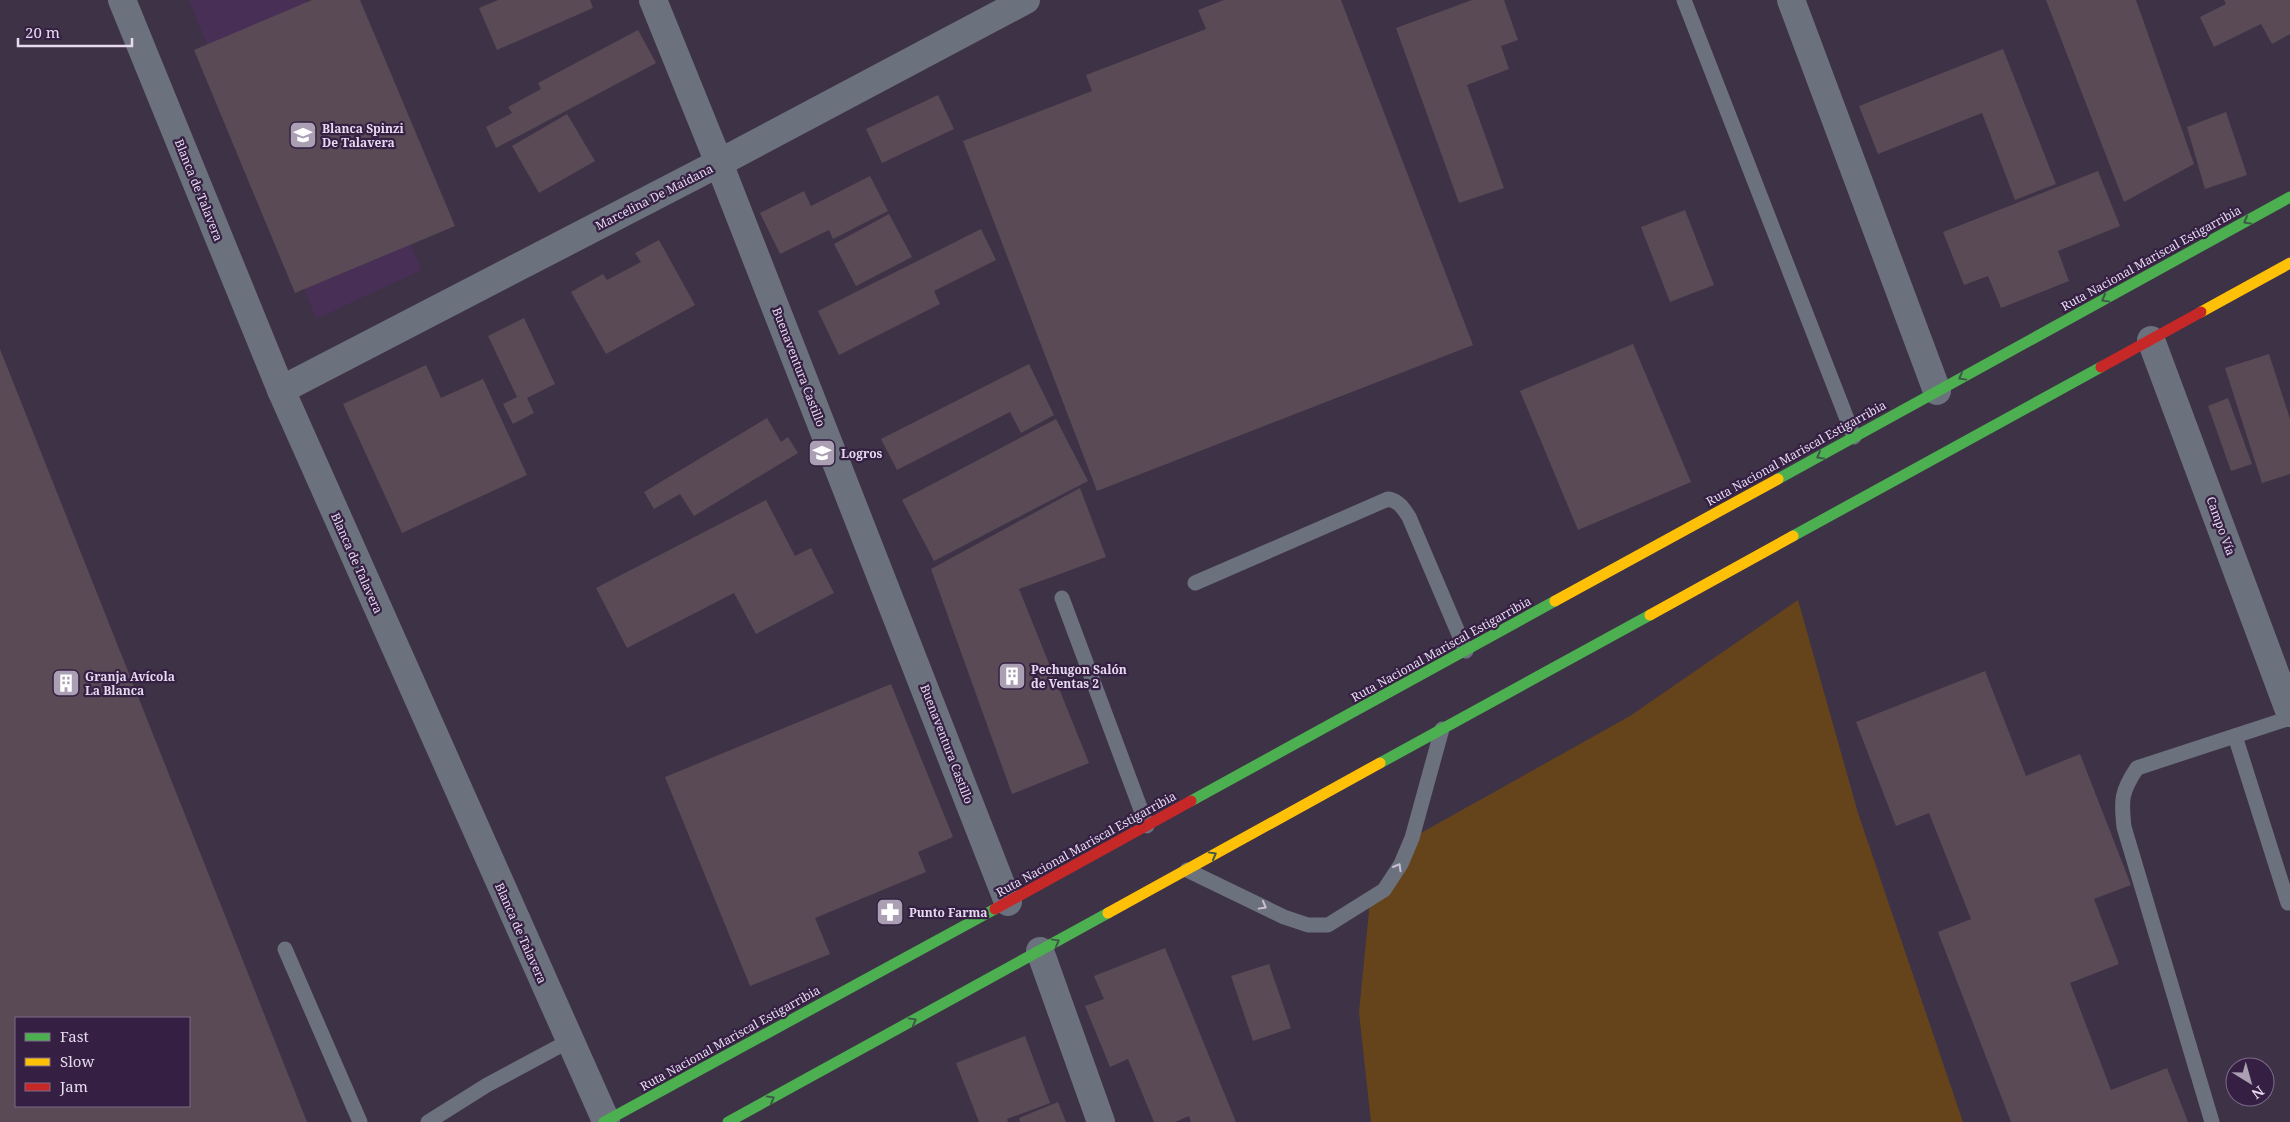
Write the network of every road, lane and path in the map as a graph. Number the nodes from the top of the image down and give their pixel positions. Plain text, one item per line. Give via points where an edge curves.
1 (122, 0) edge
2 (653, 0) edge
3 (1026, 0) edge
4 (1684, 0) edge
5 (1791, 0) edge
6 (719, 163) junction
7 (2290, 198) edge
8 (2290, 263) edge
9 (2151, 340) junction
10 (281, 390) junction
11 (1937, 391) junction
12 (1854, 437) junction
13 (1195, 583) dead end
14 (1062, 598) dead end
15 (1466, 651) junction
16 (2290, 713) edge
17 (2290, 718) edge
18 (1442, 729) junction
19 (2235, 736) junction
20 (1147, 826) junction
21 (1187, 870) junction
22 (1008, 902) junction
23 (2288, 903) dead end
24 (285, 949) dead end
25 (1040, 951) junction
26 (569, 1041) junction
27 (360, 1122) edge
28 (428, 1122) edge
29 (605, 1122) edge
30 (728, 1122) edge
31 (1101, 1122) edge
32 (2212, 1122) edge

1 - 10 street, Blanca de Talavera
2 - 6 street, Buenaventura Castillo
3 - 6 street, Marcelina De Maidana
4 - 12 lane
5 - 11 street
6 - 10 street, Marcelina De Maidana
6 - 22 street, Buenaventura Castillo
7 -> 11 highway, Ruta Nacional Mariscal Estigarribia
8 - 9 highway
9 - 16 street, Campo Vía
9 - 18 highway
10 - 26 street, Blanca de Talavera
11 - 12 highway, Ruta Nacional Mariscal Estigarribia
12 -> 15 highway, Ruta Nacional Mariscal Estigarribia
13 - 15 lane via 1388,499 1395,500 1409,517
14 - 20 lane
15 - 20 highway, Ruta Nacional Mariscal Estigarribia
17 - 19 lane
21 -> 18 highway
21 -> 18 lane via 1284,918 1308,925 1328,925 1384,890 1401,864 1412,838
19 - 23 lane
19 - 32 lane via 2137,768 2125,785 2122,804 2124,828
20 - 22 highway, Ruta Nacional Mariscal Estigarribia
25 -> 21 highway
22 - 29 highway, Ruta Nacional Mariscal Estigarribia
24 - 27 lane
30 -> 25 highway
25 - 31 street
26 - 28 lane via 487,1085
26 - 29 street, Blanca de Talavera

